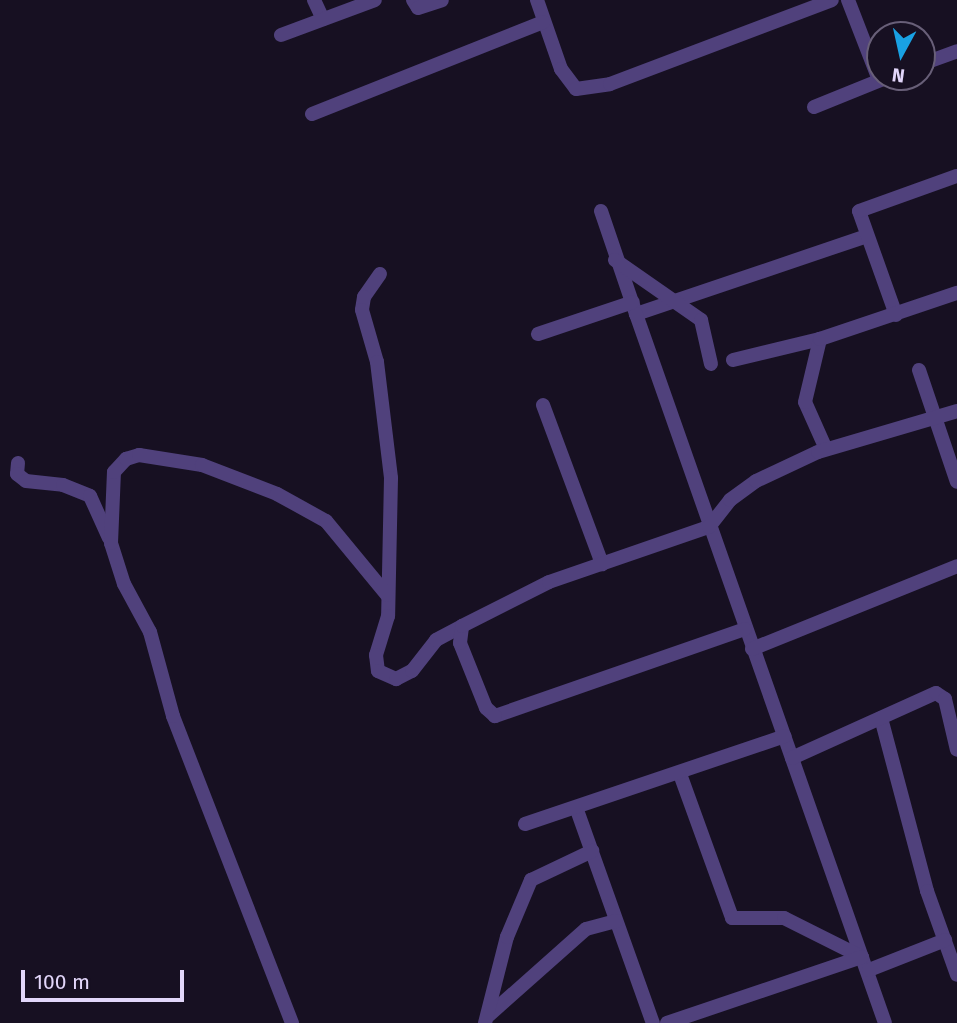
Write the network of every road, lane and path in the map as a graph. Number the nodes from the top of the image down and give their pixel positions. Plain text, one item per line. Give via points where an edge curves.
1 (314, 0) edge
2 (376, 0) edge
3 (413, 0) edge
4 (442, 0) edge
5 (537, 0) edge
6 (832, 0) edge
7 (848, 0) edge
8 (323, 19) junction
9 (543, 22) junction
10 (281, 35) dead end
11 (866, 41) edge
12 (957, 51) edge
13 (936, 59) edge
14 (866, 86) edge
15 (814, 107) dead end
16 (312, 114) dead end
17 (957, 176) edge
18 (601, 211) dead end
19 (867, 236) junction
20 (615, 260) junction
21 (380, 274) dead end
22 (957, 293) edge
23 (677, 301) junction
24 (634, 308) junction
25 (896, 315) junction
26 (538, 334) dead end
27 (820, 340) junction
28 (733, 360) dead end
29 (711, 365) dead end
30 (919, 370) dead end
31 (543, 405) dead end
32 (957, 411) edge
33 (936, 417) junction
34 (826, 449) junction
35 (18, 463) dead end
36 (957, 482) edge
37 (709, 527) junction
38 (111, 543) junction
39 (602, 564) junction
40 (957, 566) edge
41 (387, 596) junction
42 (462, 626) junction
43 (745, 629) junction
44 (752, 649) junction
45 (881, 718) junction
46 (786, 736) junction
47 (957, 750) edge
48 (792, 758) junction
49 (680, 774) junction
50 (577, 810) junction
51 (525, 824) dead end
52 (592, 851) junction
53 (616, 921) junction
54 (945, 940) junction
55 (865, 964) junction
56 (957, 975) edge
57 (487, 1020) edge
58 (292, 1023) edge
59 (659, 1023) edge
60 (885, 1023) edge

1 - 8 street
2 - 8 street
3 - 4 street via 418,8
5 - 9 street
6 - 9 street via 610,83 576,89 561,69
7 - 11 street
8 - 10 street
9 - 16 street
12 - 13 street
14 - 15 street
17 - 19 street via 859,211
18 - 20 street
19 - 23 street
19 - 25 street
20 - 23 street
20 - 24 street
21 - 41 street via 364,297 362,310 377,362 391,478
22 - 25 street
23 - 24 street
23 - 29 street via 701,320
24 - 26 street
24 - 37 street
25 - 27 street
27 - 28 street
27 - 34 street via 805,402
30 - 33 street
31 - 39 street
32 - 33 street
33 - 34 street
33 - 36 street
34 - 37 street via 756,481 730,500
35 - 38 street via 18,474 26,481 63,485 90,496
37 - 39 street
37 - 43 street
38 - 41 street via 114,472 126,459 139,454 202,466 277,494 327,521
38 - 58 street via 124,584 150,632 173,716
39 - 42 street via 549,582
40 - 44 street
41 - 42 street via 388,616 376,655 378,670 386,677 396,679 412,671 436,640
42 - 43 street via 460,643 486,708 495,716
43 - 44 street
44 - 46 street
45 - 47 street via 936,693 944,699
45 - 48 street
45 - 54 street via 927,891
46 - 48 street
46 - 49 street
48 - 55 street
49 - 50 street
49 - 55 street via 732,918 784,918
50 - 51 street
50 - 52 street
52 - 53 street
52 - 57 street via 531,880 507,937
53 - 57 street via 586,929
53 - 59 street
54 - 55 street
54 - 56 street
55 - 59 street
55 - 60 street

